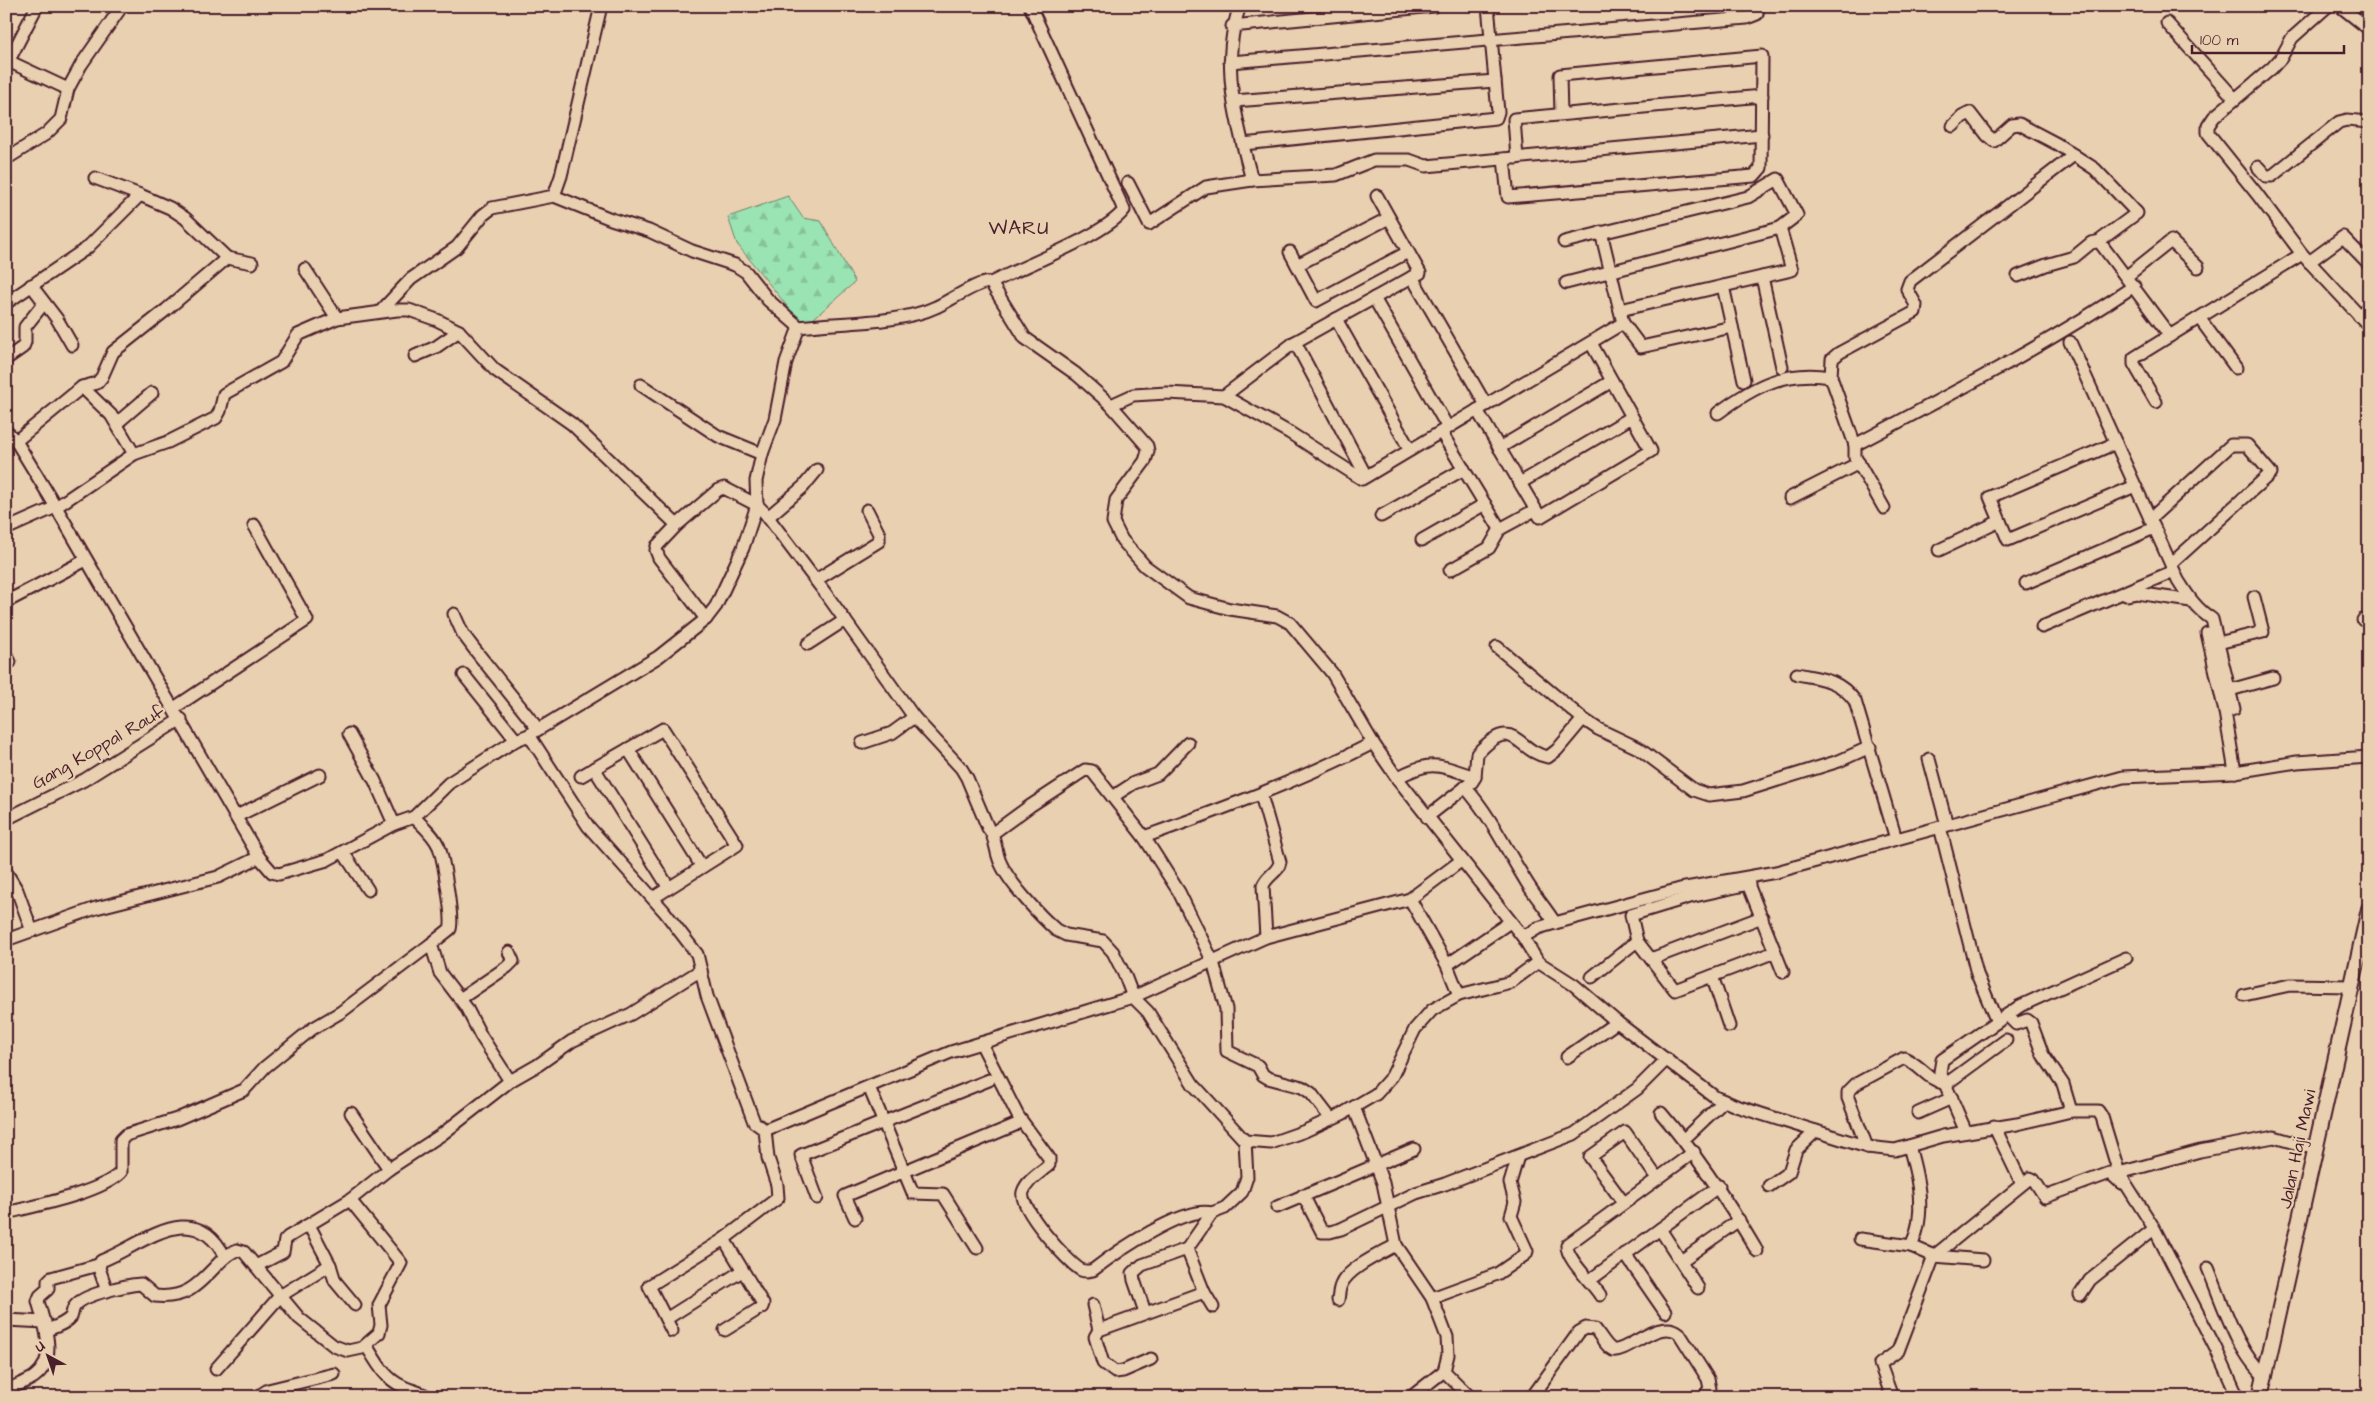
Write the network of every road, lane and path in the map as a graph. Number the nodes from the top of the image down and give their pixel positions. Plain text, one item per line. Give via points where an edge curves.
1 (36, 6) edge
2 (122, 6) edge
3 (601, 6) edge
4 (1030, 6) edge
5 (1240, 6) edge
6 (1434, 6) edge
7 (1488, 6) edge
8 (1758, 6) edge
9 (2328, 6) edge
10 (2340, 6) edge
11 (2167, 23) dead end
12 (1232, 26) junction
13 (2369, 29) edge
14 (1491, 39) junction
15 (7, 62) edge
16 (1230, 62) junction
17 (1495, 81) junction
18 (68, 90) junction
19 (1762, 96) junction
20 (2236, 99) junction
21 (1234, 101) junction
22 (1560, 114) junction
23 (2369, 122) edge
24 (1953, 126) dead end
25 (1762, 135) junction
26 (1242, 144) junction
27 (2074, 155) junction
28 (1517, 158) junction
29 (6, 159) edge
30 (1504, 159) junction
31 (2258, 167) dead end
32 (95, 178) dead end
33 (1252, 180) junction
34 (1128, 183) dead end
35 (140, 196) junction
36 (554, 196) junction
37 (1377, 196) dead end
38 (1389, 218) junction
39 (1780, 228) junction
40 (1600, 232) junction
41 (2101, 241) junction
42 (1564, 242) dead end
43 (1290, 252) dead end
44 (1408, 252) junction
45 (227, 258) junction
46 (2306, 258) junction
47 (252, 263) dead end
48 (2369, 264) edge
49 (1297, 265) junction
50 (2198, 267) dead end
51 (306, 269) dead end
52 (1610, 272) junction
53 (2018, 276) dead end
54 (2127, 276) junction
55 (1412, 277) junction
56 (1762, 277) junction
57 (991, 283) junction
58 (1566, 283) dead end
59 (31, 285) junction
60 (1723, 286) junction
61 (2134, 286) junction
62 (1374, 298) junction
63 (6, 303) edge
64 (44, 303) junction
65 (2369, 306) edge
66 (1620, 310) junction
67 (381, 311) junction
68 (2359, 316) junction
69 (337, 318) junction
70 (1336, 319) junction
71 (2200, 319) junction
72 (1623, 324) junction
73 (2369, 326) edge
74 (1732, 327) junction
75 (799, 328) junction
76 (459, 331) junction
77 (2170, 336) junction
78 (1294, 342) junction
79 (1591, 342) junction
80 (2070, 342) dead end
81 (72, 345) dead end
82 (415, 356) dead end
83 (6, 359) edge
84 (1782, 367) dead end
85 (2236, 368) dead end
86 (1831, 377) junction
87 (1744, 380) dead end
88 (1612, 381) junction
89 (641, 385) dead end
90 (82, 387) junction
91 (152, 393) dead end
92 (1224, 396) junction
93 (2156, 402) dead end
94 (1110, 405) junction
95 (1482, 407) junction
96 (1718, 412) dead end
97 (1632, 417) junction
98 (117, 423) junction
99 (1444, 430) junction
100 (6, 431) edge
101 (16, 441) junction
102 (2116, 443) junction
103 (1855, 445) junction
104 (1499, 448) junction
105 (1410, 450) junction
106 (134, 454) junction
107 (762, 454) junction
108 (1859, 463) junction
109 (1464, 469) junction
110 (817, 470) dead end
111 (1366, 476) junction
112 (1520, 484) junction
113 (2136, 486) junction
114 (1790, 498) dead end
115 (1485, 504) junction
116 (757, 505) junction
117 (56, 507) junction
118 (1884, 508) dead end
119 (867, 510) dead end
120 (1536, 510) junction
121 (1381, 516) dead end
122 (768, 518) junction
123 (2000, 521) junction
124 (2152, 523) junction
125 (254, 525) dead end
126 (677, 525) junction
127 (6, 529) edge
128 (1500, 529) junction
129 (1422, 540) dead end
130 (1939, 550) dead end
131 (86, 560) junction
132 (2172, 568) junction
133 (1450, 570) dead end
134 (816, 580) junction
135 (2026, 583) dead end
136 (2113, 597) junction
137 (2254, 597) dead end
138 (2191, 601) junction
139 (6, 602) edge
140 (454, 614) dead end
141 (706, 619) junction
142 (844, 620) junction
143 (2042, 627) dead end
144 (2207, 633) dead end
145 (2218, 643) junction
146 (808, 644) dead end
147 (1497, 647) dead end
148 (1797, 674) dead end
149 (464, 675) dead end
150 (2273, 678) dead end
151 (2230, 690) junction
152 (174, 708) junction
153 (2226, 712) junction
154 (914, 717) junction
155 (1583, 719) junction
156 (181, 720) junction
157 (534, 732) junction
158 (349, 734) dead end
159 (516, 740) junction
160 (1188, 742) dead end
161 (862, 743) dead end
162 (1373, 743) junction
163 (1870, 747) junction
164 (628, 749) junction
165 (2369, 757) edge
166 (1929, 759) dead end
167 (594, 768) junction
168 (2235, 772) junction
169 (320, 775) dead end
170 (581, 776) dead end
171 (1475, 777) junction
172 (1396, 778) junction
173 (1465, 787) junction
174 (1261, 795) junction
175 (1114, 796) junction
176 (237, 816) junction
177 (414, 816) junction
178 (1427, 817) junction
179 (6, 819) edge
180 (394, 824) junction
181 (1943, 826) junction
182 (993, 833) junction
183 (1144, 837) junction
184 (1896, 839) junction
185 (343, 852) junction
186 (260, 857) junction
187 (1462, 860) junction
188 (702, 867) junction
189 (6, 872) edge
190 (1747, 881) junction
191 (669, 888) junction
192 (368, 890) dead end
193 (652, 898) junction
194 (1410, 899) junction
195 (2369, 909) edge
196 (1762, 917) junction
197 (1510, 922) junction
198 (1555, 923) junction
199 (32, 931) junction
200 (1266, 936) junction
201 (1524, 937) junction
202 (6, 940) edge
203 (1637, 941) junction
204 (431, 944) junction
205 (509, 952) dead end
206 (1775, 952) junction
207 (2126, 958) dead end
208 (1651, 959) junction
209 (1212, 962) junction
210 (1538, 962) junction
211 (1447, 965) junction
212 (701, 970) junction
213 (1783, 972) dead end
214 (1712, 976) junction
215 (1592, 977) dead end
216 (2352, 986) junction
217 (1459, 995) junction
218 (2244, 995) dead end
219 (1133, 997) junction
220 (460, 999) junction
221 (2007, 1016) junction
222 (1617, 1022) junction
223 (1997, 1022) junction
224 (1729, 1026) dead end
225 (2006, 1040) dead end
226 (981, 1042) junction
227 (1567, 1057) dead end
228 (1667, 1058) junction
229 (989, 1080) dead end
230 (510, 1081) junction
231 (1946, 1084) junction
232 (869, 1087) junction
233 (1952, 1098) junction
234 (1724, 1101) junction
235 (1354, 1107) junction
236 (2071, 1111) junction
237 (351, 1112) dead end
238 (1661, 1112) dead end
239 (1918, 1113) dead end
240 (1331, 1119) junction
241 (884, 1123) junction
242 (1015, 1125) dead end
243 (1994, 1126) junction
244 (764, 1130) junction
245 (1816, 1132) junction
246 (1966, 1132) junction
247 (1684, 1139) junction
248 (1246, 1141) junction
249 (1909, 1146) junction
250 (1867, 1147) junction
251 (1414, 1149) dead end
252 (2316, 1149) junction
253 (1694, 1152) junction
254 (1518, 1156) junction
255 (1375, 1164) junction
256 (388, 1169) junction
257 (903, 1170) junction
258 (2119, 1173) junction
259 (1657, 1178) junction
260 (2022, 1184) junction
261 (1718, 1186) junction
262 (1769, 1186) dead end
263 (1303, 1195) junction
264 (817, 1198) dead end
265 (350, 1200) junction
266 (1623, 1202) junction
267 (1277, 1207) dead end
268 (1388, 1207) junction
269 (6, 1213) edge
270 (1212, 1213) junction
271 (855, 1218) dead end
272 (1739, 1220) junction
273 (309, 1225) junction
274 (1660, 1229) junction
275 (2152, 1230) junction
276 (724, 1239) junction
277 (1860, 1239) dead end
278 (1396, 1245) junction
279 (1910, 1246) junction
280 (977, 1248) dead end
281 (1187, 1249) junction
282 (1757, 1251) dead end
283 (1625, 1254) junction
284 (1934, 1256) junction
285 (225, 1257) junction
286 (1982, 1260) dead end
287 (1681, 1261) junction
288 (98, 1264) junction
289 (330, 1265) junction
290 (256, 1266) junction
291 (2208, 1268) dead end
292 (742, 1271) junction
293 (1590, 1280) junction
294 (1698, 1288) dead end
295 (107, 1291) junction
296 (1204, 1292) junction
297 (1600, 1295) dead end
298 (2080, 1295) dead end
299 (280, 1296) junction
300 (1432, 1298) junction
301 (1338, 1300) dead end
302 (355, 1305) dead end
303 (1093, 1305) dead end
304 (1213, 1307) dead end
305 (1145, 1312) junction
306 (1666, 1312) dead end
307 (666, 1319) junction
308 (6, 1320) edge
309 (46, 1326) junction
310 (725, 1330) dead end
311 (1099, 1330) junction
312 (672, 1331) dead end
313 (366, 1345) junction
314 (1151, 1359) dead end
315 (216, 1369) dead end
316 (1444, 1371) junction
317 (334, 1374) dead end
318 (2266, 1377) junction
319 (6, 1392) edge
320 (256, 1397) edge
321 (428, 1397) edge
322 (1411, 1397) edge
323 (1470, 1397) edge
324 (1532, 1397) edge
325 (1703, 1397) edge
326 (1892, 1397) edge
327 (2240, 1397) edge
328 (2260, 1397) edge

1 - 15 street
2 - 18 street via 81,65
3 - 36 street
4 - 57 street via 1124,210 1104,227
5 - 12 street
6 - 12 street
7 - 14 street
8 - 14 street via 1757,14 1747,18
9 - 20 street via 2296,32 2272,68
10 - 13 street
11 - 20 street
12 - 16 street
14 - 16 street
14 - 17 street
15 - 18 street
16 - 21 street
17 - 21 street
17 - 26 street via 1496,118
18 - 29 street via 61,119 46,134
19 - 22 street
19 - 22 street via 1762,56 1560,75
19 - 25 street
20 - 46 street via 2210,121 2208,133
21 - 26 street
22 - 28 street via 1514,119
23 - 31 street via 2339,122 2272,176 2266,176
24 - 27 street via 1970,113 1994,141 2012,125 2019,124
25 - 28 street
25 - 30 street via 1762,168 1754,176 1508,198
26 - 33 street
27 - 41 street via 2095,170 2137,213
27 - 86 street via 1910,281 1907,289 1916,304 1916,312 1835,356
28 - 30 street
30 - 33 street via 1426,166 1409,160 1374,160 1336,175
32 - 35 street
33 - 34 street via 1206,187 1149,224
35 - 45 street via 170,208
35 - 59 street via 87,248
36 - 67 street via 500,206 483,215 457,247 416,275
36 - 75 street via 734,265 746,272 768,300
37 - 38 street
38 - 44 street
38 - 49 street
39 - 40 street via 1797,215 1778,179 1748,196
39 - 52 street
39 - 56 street via 1792,270
40 - 42 street
40 - 52 street
41 - 53 street via 2091,243 2074,257
41 - 54 street
43 - 49 street
44 - 49 street via 1316,302
44 - 55 street via 1420,273
45 - 47 street
45 - 90 street via 112,352 97,383
46 - 48 street via 2342,237
46 - 68 street
46 - 71 street via 2281,265
50 - 54 street via 2171,241
51 - 69 street
52 - 58 street
52 - 66 street
54 - 61 street
55 - 62 street
55 - 95 street
56 - 60 street
56 - 84 street
57 - 75 street via 982,283 917,315
57 - 94 street via 1024,338 1076,374
59 - 63 street
59 - 64 street
60 - 66 street
60 - 74 street
61 - 77 street
61 - 103 street via 1973,382
62 - 70 street
62 - 99 street
64 - 81 street
64 - 83 street via 25,327 23,347
65 - 68 street
66 - 72 street
67 - 69 street
67 - 76 street via 409,310
68 - 73 street
69 - 106 street via 298,335 281,362 227,391 216,418 168,442
70 - 78 street
70 - 105 street
71 - 77 street
71 - 85 street
72 - 74 street via 1641,346
72 - 79 street
74 - 87 street
75 - 107 street via 786,362 775,419
76 - 82 street via 436,347
76 - 126 street via 495,370 572,424
77 - 93 street via 2133,361
78 - 92 street
78 - 111 street
79 - 88 street
79 - 95 street
80 - 102 street
86 - 96 street via 1812,374 1775,380 1746,392
86 - 103 street
88 - 97 street
88 - 104 street
89 - 107 street via 718,436
90 - 98 street
90 - 101 street
91 - 98 street
92 - 94 street via 1133,395
92 - 111 street via 1362,478
94 - 162 street via 1148,451 1145,461 1116,500 1113,522 1122,540 1145,566 1189,598 1230,609 1277,616 1290,623 1332,673
95 - 99 street
95 - 104 street
97 - 112 street
97 - 120 street via 1652,451 1540,518
98 - 106 street
99 - 105 street
99 - 109 street
100 - 101 street
101 - 117 street
102 - 113 street
102 - 123 street via 1990,497
103 - 108 street via 1855,457
104 - 112 street
105 - 111 street
106 - 117 street
107 - 116 street via 756,482
108 - 114 street
108 - 118 street
109 - 115 street
109 - 121 street
110 - 122 street
112 - 120 street
113 - 123 street via 2008,540
113 - 124 street
115 - 128 street
115 - 129 street
116 - 122 street
116 - 126 street via 721,488
116 - 141 street via 733,571
117 - 127 street
117 - 131 street
119 - 134 street via 879,534 878,541
120 - 128 street
122 - 134 street
123 - 130 street
124 - 132 street
124 - 132 street via 2231,445 2247,445 2271,473
124 - 135 street
125 - 152 street via 307,620
126 - 141 street via 656,550
128 - 133 street via 1489,548
131 - 139 street
131 - 152 street
132 - 136 street
132 - 138 street
134 - 142 street
136 - 138 street via 2138,593
136 - 143 street
137 - 145 street via 2263,632
138 - 145 street via 2212,619
140 - 157 street via 463,634
141 - 157 street via 630,676
142 - 146 street
142 - 154 street
144 - 153 street
145 - 151 street
147 - 155 street
148 - 163 street via 1835,682 1846,690 1855,701
149 - 159 street
150 - 151 street
151 - 153 street via 2234,709
152 - 156 street
153 - 168 street
154 - 161 street via 892,733
154 - 182 street via 961,768
155 - 163 street via 1638,748 1694,790 1709,795 1742,791 1839,761
155 - 171 street via 1548,757 1538,754 1516,737 1509,735 1496,739 1477,754
156 - 176 street
156 - 179 street, Gang Koppal Rauf via 84,780
157 - 159 street
157 - 193 street via 588,826
158 - 180 street
159 - 177 street via 449,783
160 - 175 street via 1158,774 1134,783
162 - 172 street
162 - 174 street
163 - 184 street
164 - 167 street
164 - 188 street
164 - 188 street via 663,728 737,845
165 - 168 street via 2298,762
166 - 181 street
167 - 170 street
167 - 191 street
168 - 181 street via 2123,776
169 - 176 street
171 - 172 street via 1430,765 1416,767
171 - 173 street
172 - 178 street
173 - 178 street
173 - 198 street via 1488,816 1525,881
174 - 183 street
174 - 200 street via 1280,862 1278,870 1266,879 1263,886
175 - 182 street via 1092,771 1085,770
175 - 183 street
176 - 186 street
177 - 180 street
177 - 204 street via 439,847 450,908 450,928
178 - 187 street
180 - 185 street
181 - 184 street
181 - 223 street via 1977,974
182 - 219 street via 1001,865 1012,881 1056,930 1066,935 1104,941 1125,976
183 - 209 street via 1179,892
184 - 190 street
185 - 186 street via 279,874 272,872
185 - 192 street
186 - 199 street via 218,877 126,899
187 - 194 street
187 - 197 street
188 - 191 street
189 - 199 street via 17,890
190 - 196 street
190 - 198 street via 1680,889
190 - 203 street via 1632,915
191 - 193 street
193 - 212 street via 688,940
194 - 200 street
194 - 211 street
195 - 216 street, Jalan Haji Mawi
196 - 206 street
196 - 208 street
197 - 201 street
197 - 211 street
198 - 201 street
199 - 202 street
200 - 209 street
201 - 210 street
203 - 208 street
203 - 215 street
204 - 220 street via 440,973
204 - 269 street via 341,1012 312,1029 265,1067 244,1090 177,1119 126,1134 121,1140 122,1172 116,1178 93,1188
205 - 220 street via 512,961 507,968
206 - 213 street
206 - 214 street
207 - 221 street via 2029,1001
208 - 214 street via 1676,990
209 - 219 street
209 - 240 street via 1226,1009 1227,1051 1258,1066 1268,1078 1302,1087 1311,1093
210 - 217 street via 1511,982
210 - 222 street via 1574,984
211 - 217 street
212 - 230 street via 631,1014 572,1041
212 - 244 street via 707,996 754,1122
214 - 224 street
216 - 218 street via 2290,985
216 - 252 street, Jalan Haji Mawi
217 - 235 street via 1432,1010 1415,1029 1392,1076 1376,1094
219 - 226 street
219 - 248 street via 1148,1012 1193,1084
220 - 230 street
221 - 223 street
221 - 236 street via 2016,1024 2027,1020 2031,1023 2043,1054 2063,1084
222 - 227 street
222 - 228 street
223 - 231 street via 1942,1060 1940,1072
225 - 231 street
226 - 232 street
226 - 270 street via 1018,1116 1048,1158 1049,1165 1027,1183 1023,1200 1040,1228 1075,1266 1084,1271 1092,1270 1165,1224 1197,1213
228 - 234 street
228 - 254 street via 1637,1089 1594,1120 1563,1139
229 - 241 street
230 - 256 street via 442,1135
231 - 233 street
231 - 250 street via 1933,1080 1904,1058 1856,1084 1848,1092 1848,1098
232 - 241 street
232 - 244 street
233 - 239 street
233 - 246 street
234 - 245 street
234 - 247 street
235 - 240 street
235 - 255 street
236 - 243 street
236 - 258 street via 2096,1110 2100,1113
237 - 256 street
238 - 247 street
240 - 248 street via 1279,1141 1263,1144
241 - 257 street
241 - 264 street via 801,1155
242 - 257 street
243 - 246 street
243 - 260 street
244 - 276 street via 778,1198
245 - 250 street
245 - 262 street via 1796,1150 1789,1172
246 - 249 street
247 - 253 street
248 - 270 street via 1247,1177 1244,1188 1240,1196
249 - 250 street via 1895,1150
249 - 279 street via 1918,1176 1920,1200 1919,1218
251 - 255 street
252 - 258 street via 2274,1138 2200,1151
252 - 318 street, Jalan Haji Mawi
253 - 259 street
253 - 261 street
254 - 268 street via 1416,1193
254 - 300 street via 1510,1182 1515,1202 1511,1216 1526,1254 1497,1274
255 - 263 street
255 - 268 street
256 - 265 street
257 - 271 street via 845,1196
257 - 280 street via 913,1193 943,1194
258 - 275 street
259 - 266 street
259 - 266 street via 1625,1132 1590,1156
260 - 275 street via 2032,1178 2041,1194 2047,1197 2112,1173
260 - 284 street
261 - 272 street
261 - 274 street
263 - 267 street
263 - 268 street via 1318,1227 1326,1233
265 - 273 street
265 - 313 street via 402,1263 379,1305 381,1329
266 - 293 street via 1567,1245 1574,1263
268 - 278 street
270 - 281 street
272 - 282 street
272 - 287 street
273 - 289 street
273 - 290 street via 286,1238 283,1252
274 - 283 street
274 - 287 street
275 - 298 street via 2090,1280
275 - 327 street
276 - 292 street
276 - 307 street via 649,1286
277 - 279 street
278 - 300 street
278 - 301 street via 1346,1277
279 - 284 street
281 - 296 street
281 - 305 street via 1142,1265 1133,1273
283 - 293 street
283 - 306 street
284 - 286 street
284 - 326 street via 1898,1351 1880,1364
285 - 288 street via 209,1234 193,1227 171,1227
285 - 290 street via 241,1250
285 - 295 street via 206,1276 176,1297 155,1296 141,1284
287 - 294 street
288 - 295 street
288 - 309 street via 49,1280 48,1289 38,1300
289 - 299 street
289 - 302 street via 335,1281
290 - 299 street
291 - 318 street via 2237,1335 2255,1367
292 - 307 street
292 - 310 street via 763,1305
293 - 297 street
295 - 309 street via 78,1302 64,1324
296 - 304 street
296 - 305 street
299 - 313 street via 299,1318 334,1346 352,1351
299 - 315 street
300 - 316 street via 1447,1337
303 - 311 street
305 - 311 street
307 - 312 street
308 - 309 street
309 - 319 street via 48,1348 40,1370
311 - 314 street via 1094,1339 1103,1363 1112,1371 1123,1371
313 - 321 street via 393,1382
316 - 322 street
316 - 323 street
317 - 320 street via 268,1390
318 - 328 street, Jalan Haji Mawi
324 - 325 street via 1573,1337 1586,1328 1595,1330 1611,1348 1618,1350 1638,1339 1668,1328 1674,1329 1708,1379 1710,1389

